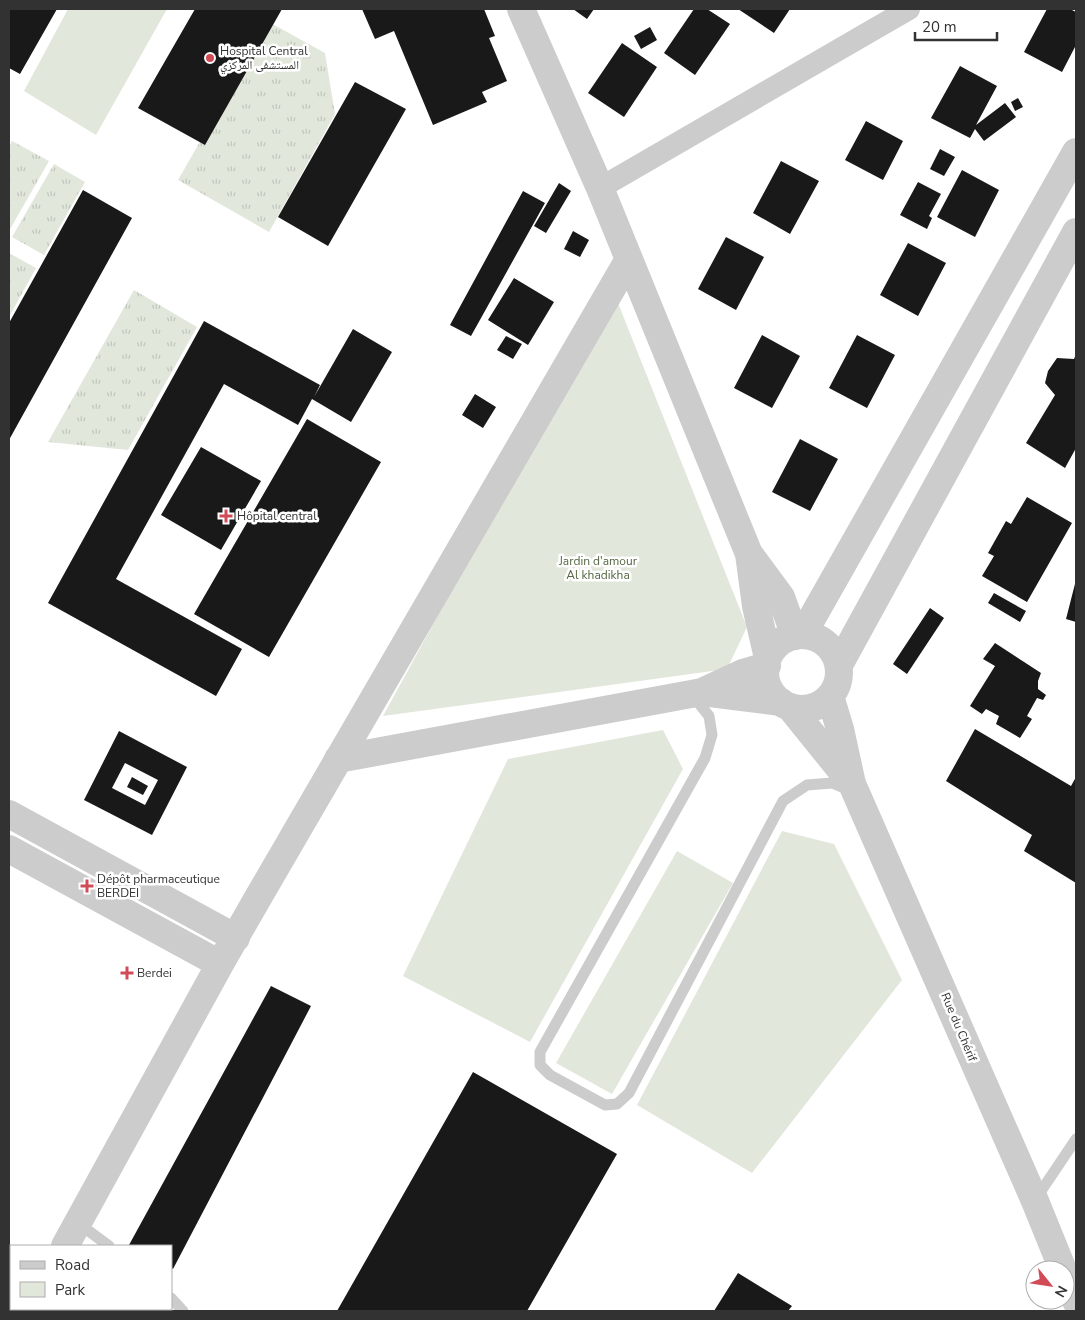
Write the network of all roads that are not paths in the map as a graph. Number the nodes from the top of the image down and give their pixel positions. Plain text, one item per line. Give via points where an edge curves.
1 (521, 9) edge
2 (909, 9) edge
3 (1076, 152) edge
4 (600, 188) junction
5 (1076, 232) edge
6 (629, 259) junction
7 (749, 554) junction
8 (799, 635) junction
9 (768, 662) junction
10 (839, 665) junction
11 (697, 693) junction
12 (830, 696) junction
13 (785, 704) junction
14 (338, 759) junction
15 (854, 788) junction
16 (9, 814) edge
17 (9, 849) edge
18 (236, 938) junction
19 (220, 964) junction
20 (1076, 1139) edge
21 (1035, 1201) junction
22 (72, 1235) edge
23 (106, 1245) edge
24 (1059, 1260) edge
25 (172, 1299) edge
26 (183, 1311) edge

1 - 4 street
2 - 4 street
3 - 8 street
4 - 6 street
5 - 10 street
6 - 7 street
6 - 14 street
7 - 8 street via 781,597
7 - 9 street
8 - 9 street via 778,644
8 - 10 street via 816,637 827,644
9 - 11 street
9 - 13 street via 765,674 768,684 773,694
10 - 12 street via 836,687
11 - 13 street
11 - 14 street
11 - 15 lane via 709,716 712,735 705,758 540,1052 540,1065 550,1075 605,1105 617,1104 628,1093 782,801 807,785 832,784
12 - 13 street via 812,707
12 - 15 street, Rue du Chérif
13 - 15 street, Rue du Chérif
14 - 18 street
15 - 21 street, Rue du Chérif
16 - 18 street
17 - 19 street
18 - 19 street
19 - 22 street
20 - 21 lane
21 - 24 street, Rue du Chérif
22 - 23 lane
25 - 26 lane

